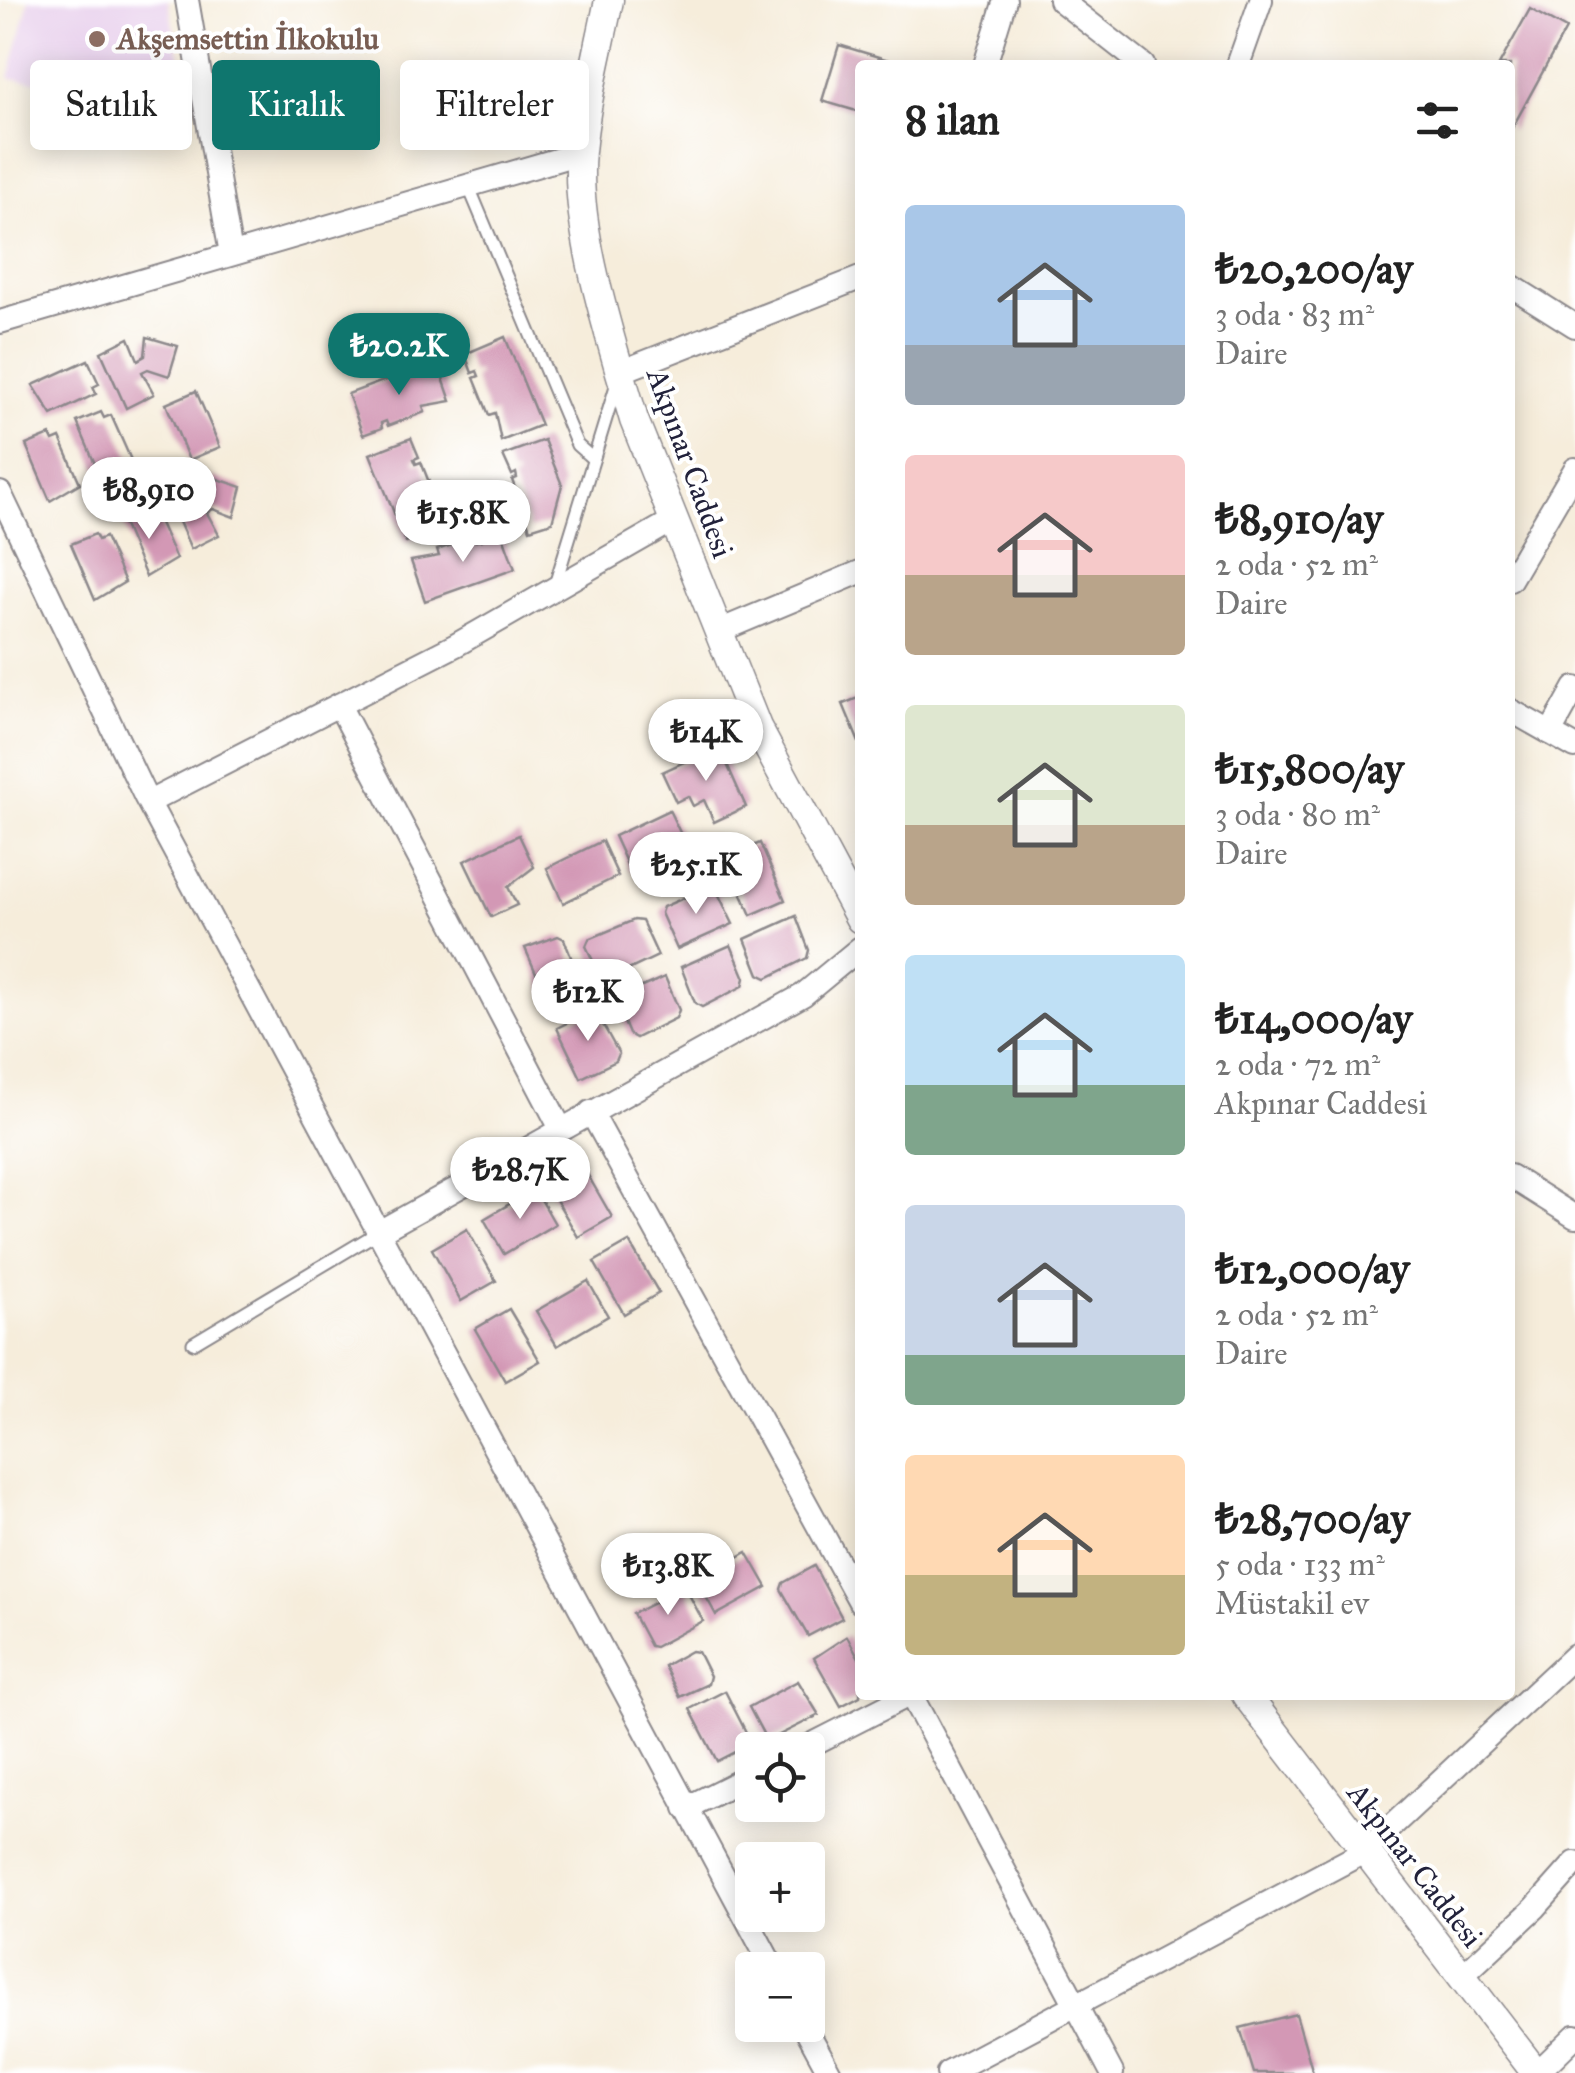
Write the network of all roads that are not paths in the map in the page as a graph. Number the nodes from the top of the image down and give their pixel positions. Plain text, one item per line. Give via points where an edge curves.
1 (188, 0) edge
2 (609, 0) edge
3 (1006, 0) edge
4 (1060, 0) edge
5 (1261, 0) edge
6 (987, 60) edge
7 (1137, 60) edge
8 (1240, 60) edge
9 (580, 153) junction
10 (468, 185) junction
11 (231, 254) junction
12 (855, 280) edge
13 (1515, 289) edge
14 (0, 322) edge
15 (1575, 326) edge
16 (620, 372) junction
17 (594, 459) junction
18 (1575, 469) edge
19 (0, 492) edge
20 (674, 520) junction
21 (1515, 571) edge
22 (855, 574) edge
23 (553, 590) junction
24 (718, 630) junction
25 (1575, 688) edge
26 (338, 705) junction
27 (1515, 713) edge
28 (1550, 733) junction
29 (1575, 747) edge
30 (149, 802) junction
31 (855, 910) edge
32 (855, 952) edge
33 (590, 1112) junction
34 (561, 1129) junction
35 (1515, 1179) edge
36 (1575, 1217) edge
37 (377, 1233) junction
38 (193, 1344) dead end
39 (855, 1593) edge
40 (1575, 1655) edge
41 (900, 1700) edge
42 (913, 1700) edge
43 (1250, 1700) edge
44 (825, 1738) edge
45 (735, 1784) edge
46 (686, 1808) junction
47 (1364, 1852) junction
48 (1575, 1863) edge
49 (764, 1952) edge
50 (1462, 1977) junction
51 (1077, 2004) junction
52 (1575, 2036) edge
53 (813, 2042) edge
54 (830, 2073) edge
55 (948, 2073) edge
56 (1112, 2073) edge
57 (1537, 2073) edge

1 - 11 street
2 - 9 street, Akpınar Caddesi
3 - 6 street
4 - 7 street
5 - 8 street
9 - 10 street
9 - 16 street, Akpınar Caddesi via 584,221
10 - 11 street
10 - 17 lane via 577,445
11 - 14 street
12 - 16 street
13 - 15 street
16 - 17 lane
16 - 20 street, Akpınar Caddesi
17 - 23 lane
18 - 21 street
19 - 30 street
20 - 23 street
20 - 24 street, Akpınar Caddesi
22 - 24 street
23 - 26 street
24 - 31 street, Akpınar Caddesi via 757,728
25 - 28 street
26 - 30 street
26 - 34 street
27 - 28 street
28 - 29 street
30 - 37 street
32 - 33 street via 803,995
33 - 34 street
33 - 39 street
34 - 37 street
35 - 36 street
37 - 38 lane
37 - 46 street
40 - 47 street
41 - 44 street
42 - 51 street
43 - 47 street, Akpınar Caddesi
45 - 46 street
46 - 49 street
47 - 50 street, Akpınar Caddesi
47 - 51 street
48 - 50 street
50 - 57 street, Akpınar Caddesi
51 - 55 street
51 - 56 street
52 - 57 street
53 - 54 street

